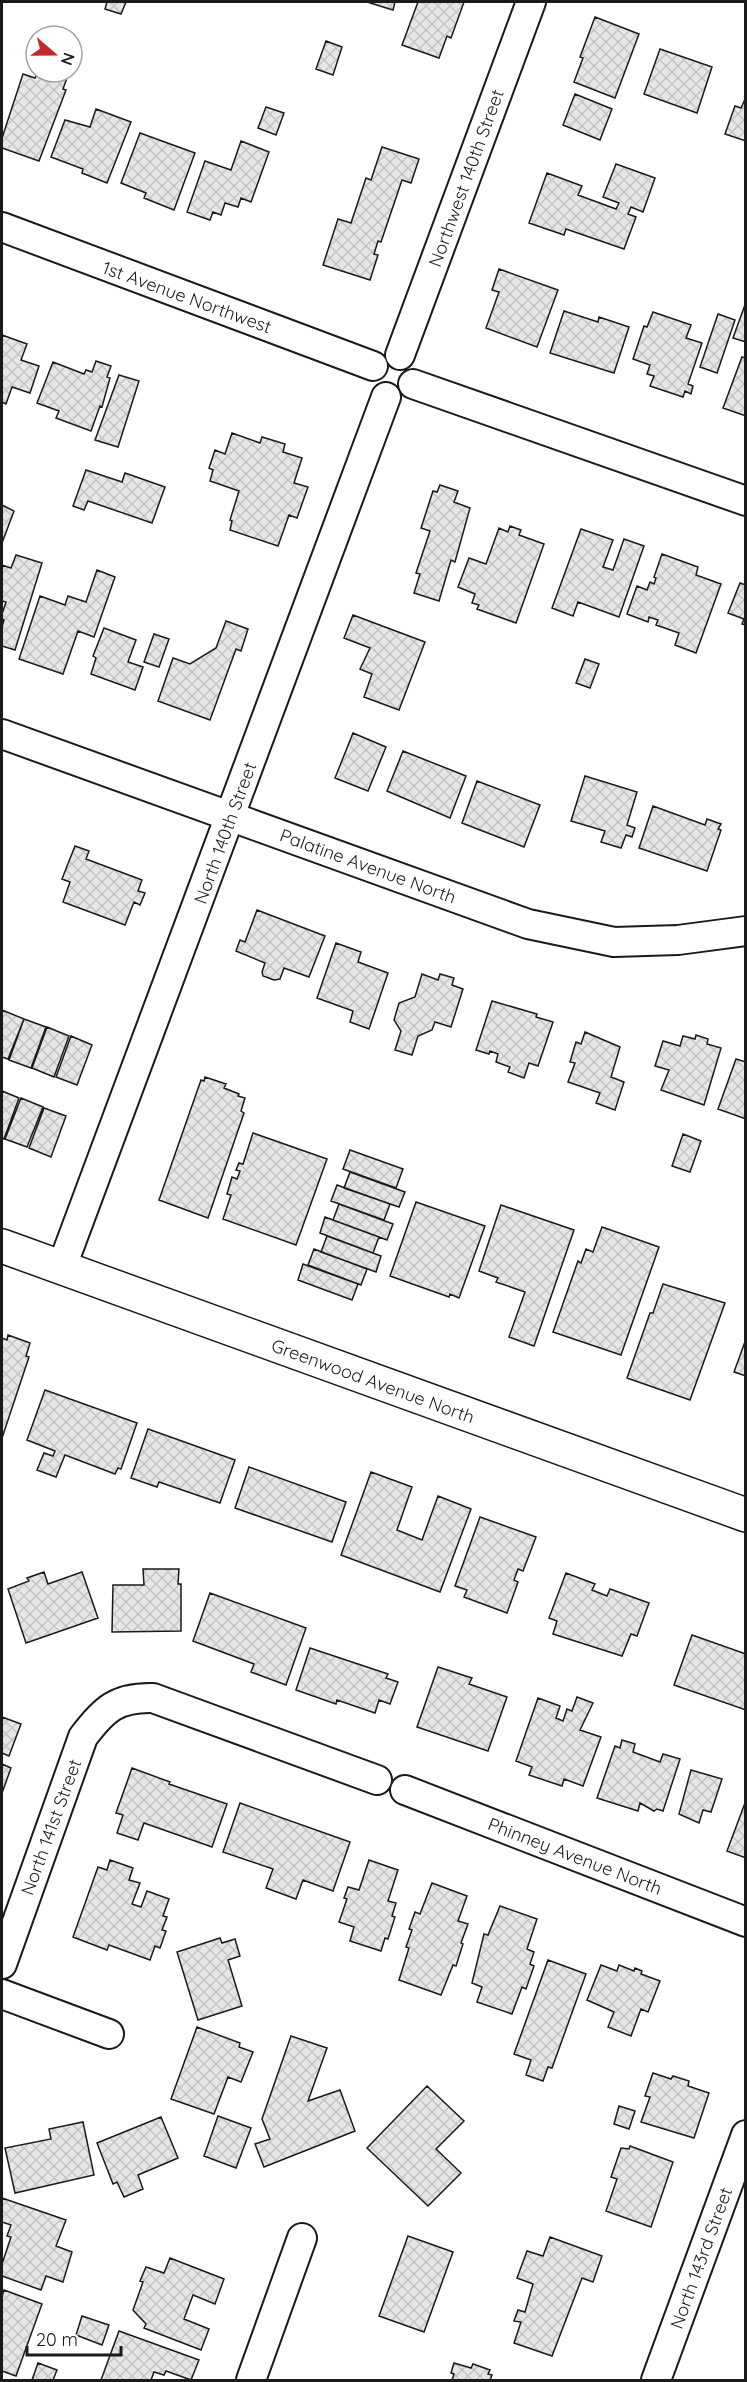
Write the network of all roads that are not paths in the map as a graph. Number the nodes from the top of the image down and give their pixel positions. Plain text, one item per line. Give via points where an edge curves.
1 (531, 2) edge
2 (2, 227) edge
3 (400, 355) junction
4 (373, 366) junction
5 (413, 384) junction
6 (386, 397) junction
7 (746, 501) edge
8 (2, 734) edge
9 (231, 817) junction
10 (746, 931) edge
11 (2, 1246) edge
12 (61, 1269) junction
13 (746, 1515) edge
14 (376, 1780) dead end
15 (405, 1790) dead end
16 (746, 1922) edge
17 (2, 1964) edge
18 (2, 1994) edge
19 (109, 2034) dead end
20 (746, 2135) edge
21 (302, 2238) dead end
22 (251, 2380) edge
23 (656, 2380) edge

1 - 3 street, Northwest 140th Street
2 - 4 street, 1st Avenue Northwest
3 - 4 street via 386,355
3 - 5 street via 411,364
4 - 6 street via 372,385
5 - 6 street via 403,395
5 - 7 street
6 - 9 street, North 140th Street
8 - 9 street, Palatine Avenue North
9 - 10 street, Palatine Avenue North via 528,924 614,942 678,940
9 - 12 street, North 140th Street
11 - 12 main road, Greenwood Avenue North
12 - 13 main road, Greenwood Avenue North
14 - 17 street, North 141st Street via 153,1698 134,1697 117,1703 95,1720 83,1737
15 - 16 street, Phinney Avenue North
18 - 19 street
20 - 23 street, North 143rd Street
21 - 22 street

